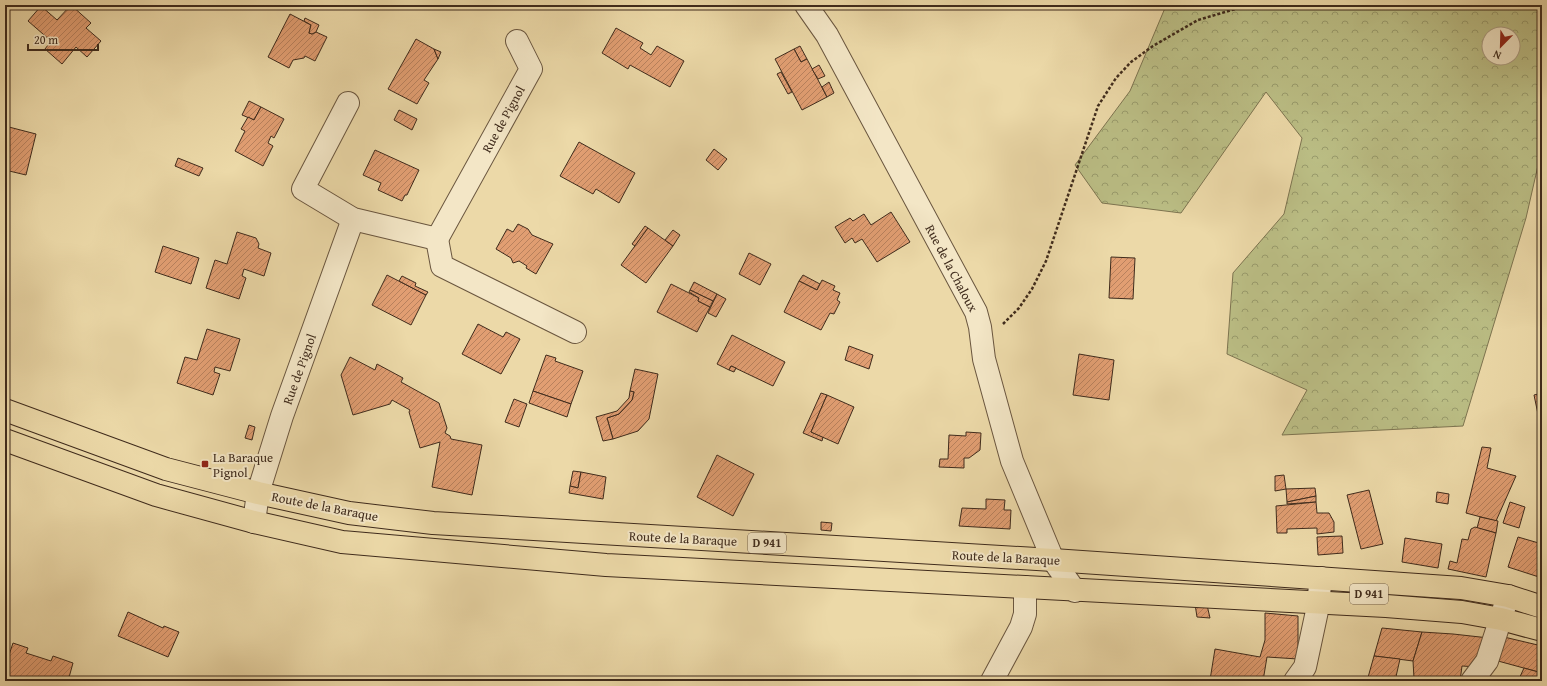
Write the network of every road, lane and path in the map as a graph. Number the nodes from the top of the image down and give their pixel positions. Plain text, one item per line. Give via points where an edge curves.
1 (806, 5) edge
2 (1249, 5) edge
3 (517, 41) dead end
4 (348, 103) dead end
5 (353, 219) junction
6 (437, 238) junction
7 (575, 332) dead end
8 (982, 344) junction
9 (5, 410) edge
10 (5, 440) edge
11 (258, 493) junction
12 (254, 522) junction
13 (1053, 560) junction
14 (1025, 588) junction
15 (1075, 591) junction
16 (1319, 591) junction
17 (1504, 607) junction
18 (1542, 607) edge
19 (1542, 618) edge
20 (1542, 630) edge
21 (992, 681) edge
22 (1295, 681) edge
23 (1472, 681) edge

1 - 8 street, Rue de la Chaloux via 828,35 976,312
2 - 8 path via 1198,20 1131,62 1116,78 1098,106 1046,261 1032,289 1019,308
3 - 6 street, Rue de Pignol via 531,70
4 - 5 street via 303,189
5 - 6 street
5 - 11 street, Rue de Pignol via 282,416
6 - 7 street via 442,266
8 - 13 street, Rue de la Chaloux via 1012,461
9 - 11 main road, Route de la Baraque / D 941 via 148,464
10 - 12 main road, Route de la Baraque / D 941 via 156,495
11 - 12 street, Rue de Pignol
11 - 13 main road, Route de la Baraque / D 941 via 349,513 433,523
12 - 14 main road, Route de la Baraque / D 941 via 342,542 606,565
13 - 15 street, Rue de la Chaloux
13 - 16 main road, Route de la Baraque / D 941
14 - 15 main road, Route de la Baraque / D 941
14 - 21 street via 1025,614 1021,627
15 - 16 main road, Route de la Baraque / D 941 via 1196,598 1231,586
16 - 17 main road, Route de la Baraque / D 941 via 1462,588
16 - 22 street via 1305,667
17 - 18 main road, Route de la Baraque / D 941
17 - 19 main road, Route de la Baraque / D 941
17 - 20 main road, D 941
17 - 23 street via 1487,661

